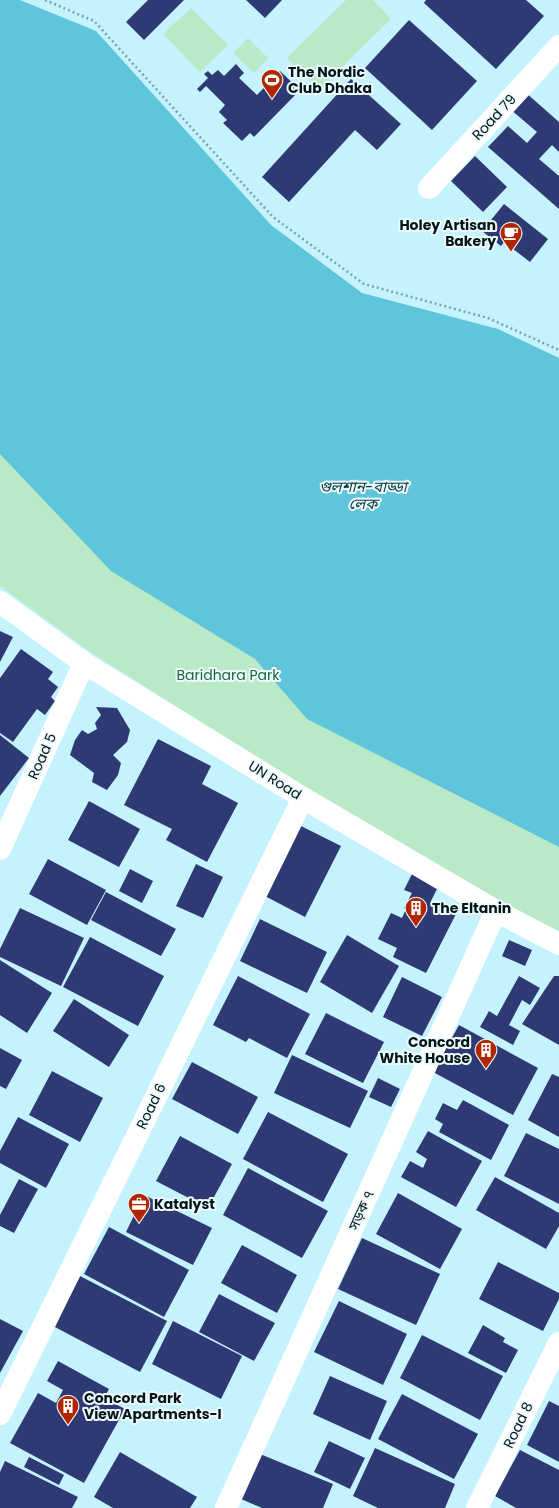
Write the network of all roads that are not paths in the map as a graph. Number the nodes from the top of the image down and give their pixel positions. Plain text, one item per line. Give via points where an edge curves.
1 (559, 46) edge
2 (429, 188) dead end
3 (0, 602) edge
4 (84, 663) junction
5 (303, 798) junction
6 (0, 849) edge
7 (496, 911) junction
8 (559, 944) edge
9 (559, 1343) edge
10 (0, 1414) edge
11 (226, 1508) edge
12 (477, 1508) edge

1 - 2 street, Road 79
3 - 4 street, UN Road
4 - 5 street, UN Road
4 - 6 street, Road 5
5 - 7 street, UN Road
5 - 10 street, Road 6
7 - 8 street, UN Road
7 - 11 street, সড়ক ৭
9 - 12 street, Road 8

